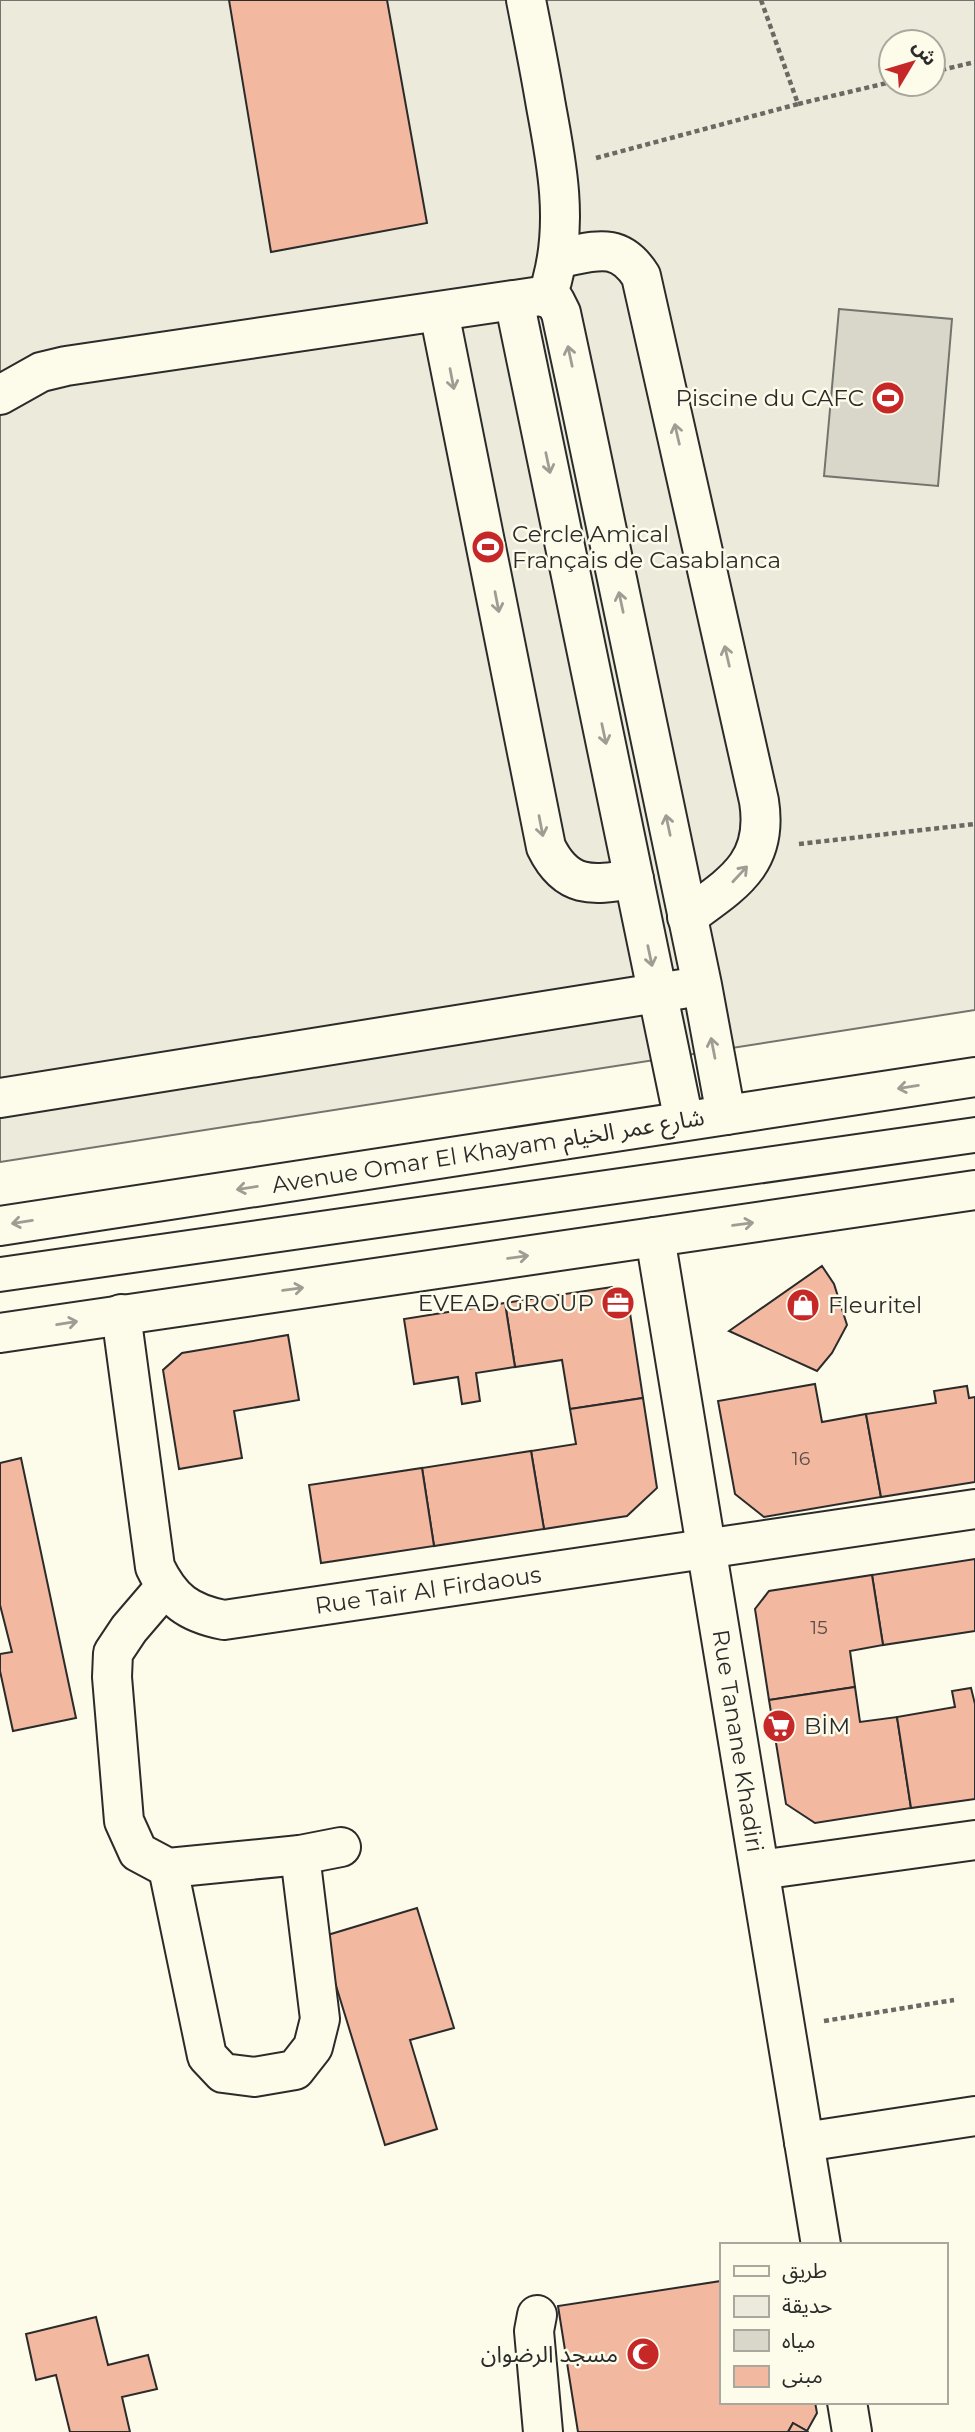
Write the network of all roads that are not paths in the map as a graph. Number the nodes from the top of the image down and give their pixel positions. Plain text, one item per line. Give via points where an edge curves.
1 (526, 0) edge
2 (559, 258) junction
3 (531, 298) junction
4 (439, 312) junction
5 (0, 395) edge
6 (579, 397) junction
7 (536, 407) junction
8 (634, 666) junction
9 (592, 675) junction
10 (634, 879) junction
11 (687, 917) junction
12 (702, 985) junction
13 (658, 993) junction
14 (975, 1077) edge
15 (0, 1098) edge
16 (726, 1115) junction
17 (684, 1121) junction
18 (975, 1190) edge
19 (0, 1226) edge
20 (655, 1237) junction
21 (121, 1314) junction
22 (0, 1333) edge
23 (975, 1509) edge
24 (706, 1549) junction
25 (165, 1587) junction
26 (975, 1840) edge
27 (341, 1847) dead end
28 (300, 1855) junction
29 (168, 1868) junction
30 (760, 1870) junction
31 (975, 2116) edge
32 (804, 2142) junction
33 (821, 2243) edge
34 (537, 2315) dead end
35 (848, 2404) edge
36 (543, 2432) edge
37 (852, 2432) edge

1 - 2 street via 558,169
2 - 3 street
11 -> 2 street via 741,876 762,833 759,801 641,276 623,255 610,251
3 - 4 street
6 -> 3 street via 559,307
3 - 7 street
4 - 5 street via 66,366 41,372
4 -> 10 street via 546,847 553,863 581,883
6 - 7 street
8 -> 6 street
7 -> 9 street
8 - 9 street
11 -> 8 street
9 -> 10 street
10 -> 13 street
11 - 12 street
12 - 13 street
16 -> 12 street
13 - 15 street
13 - 17 street
14 -> 16 street, Avenue Omar El Khayam شارع عمر الخيام
16 - 17 street, Avenue Omar El Khayam شارع عمر الخيام
17 -> 19 street, Avenue Omar El Khayam شارع عمر الخيام
20 -> 18 street
21 -> 20 street
20 - 24 street, Rue Tanane Khadiri
22 -> 21 street
21 - 25 street via 155,1567
23 - 24 street, Rue Tair Al Firdaous
24 - 25 street, Rue Tair Al Firdaous via 224,1620 202,1615
24 - 30 street, Rue Tanane Khadiri
25 - 29 street via 113,1653 112,1677 124,1821 138,1852
26 - 30 street
27 - 28 street
28 - 29 street
28 - 29 street via 320,2019 313,2048 295,2070 254,2077 223,2073 207,2056
30 - 32 street, Rue Tanane Khadiri
31 - 32 street
32 - 33 street, Rue Tanane Khadiri
34 - 36 street via 534,2331
35 - 37 street

